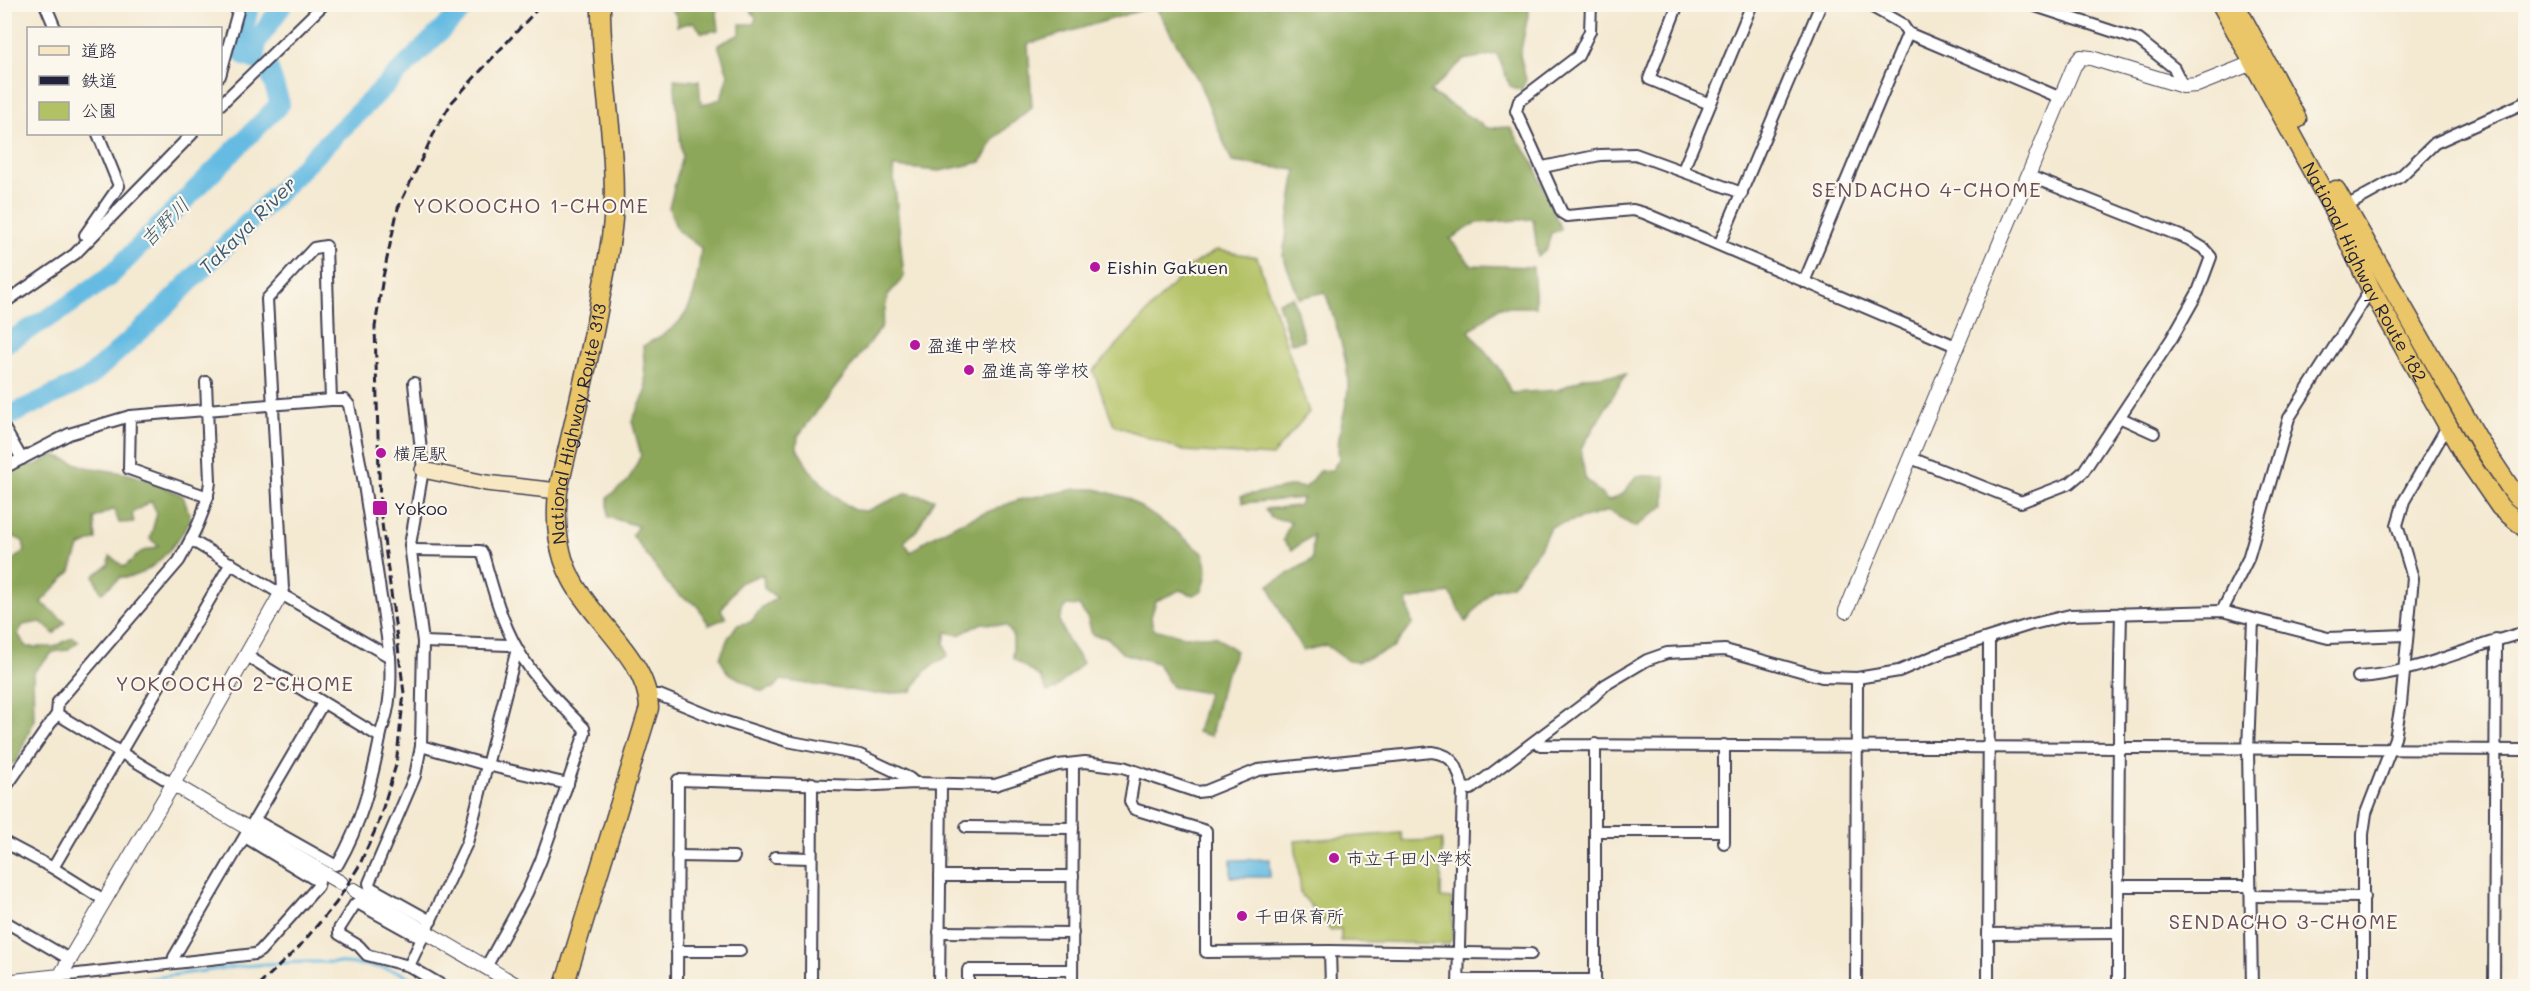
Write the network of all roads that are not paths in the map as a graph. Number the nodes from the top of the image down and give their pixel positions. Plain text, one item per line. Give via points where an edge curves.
1 (45, 4) edge
2 (240, 4) edge
3 (324, 4) edge
4 (601, 4) edge
5 (1591, 4) edge
6 (1678, 4) edge
7 (1752, 4) edge
8 (1821, 4) edge
9 (1867, 4) edge
10 (2029, 4) edge
11 (2221, 4) edge
12 (2235, 4) edge
13 (55, 27) edge
14 (1908, 33) junction
15 (2258, 60) junction
16 (222, 69) edge
17 (2183, 86) junction
18 (2061, 98) junction
19 (2526, 102) edge
20 (222, 103) edge
21 (1710, 104) junction
22 (98, 135) edge
23 (191, 135) edge
24 (1543, 167) junction
25 (1683, 170) junction
26 (2029, 176) junction
27 (1742, 193) junction
28 (2340, 210) junction
29 (1720, 243) junction
30 (75, 254) junction
31 (1804, 282) junction
32 (2371, 289) junction
33 (8, 299) edge
34 (1958, 347) junction
35 (206, 382) dead end
36 (414, 383) dead end
37 (331, 400) junction
38 (272, 405) junction
39 (206, 410) junction
40 (130, 416) junction
41 (2121, 418) junction
42 (2448, 425) junction
43 (4, 428) edge
44 (2154, 433) dead end
45 (1911, 458) junction
46 (22, 459) junction
47 (4, 468) edge
48 (423, 471) junction
49 (558, 491) junction
50 (208, 497) junction
51 (2526, 504) edge
52 (2526, 529) edge
53 (191, 540) junction
54 (411, 550) junction
55 (231, 563) junction
56 (281, 594) junction
57 (1846, 611) dead end
58 (2222, 611) junction
59 (2121, 613) junction
60 (2253, 620) junction
61 (2526, 633) edge
62 (2406, 635) junction
63 (1989, 639) junction
64 (2496, 639) junction
65 (423, 642) junction
66 (517, 649) junction
67 (247, 656) junction
68 (390, 657) junction
69 (2403, 670) junction
70 (2358, 677) dead end
71 (1857, 678) junction
72 (649, 695) junction
73 (323, 703) junction
74 (57, 714) junction
75 (380, 737) junction
76 (1534, 742) junction
77 (1595, 744) junction
78 (1724, 745) junction
79 (421, 746) junction
80 (1858, 746) junction
81 (1988, 747) junction
82 (2117, 749) junction
83 (2248, 750) junction
84 (2391, 750) junction
85 (2495, 750) junction
86 (2526, 750) edge
87 (121, 753) junction
88 (1073, 764) junction
89 (487, 765) junction
90 (1135, 772) junction
91 (812, 783) junction
92 (915, 783) junction
93 (174, 784) junction
94 (568, 784) junction
95 (940, 784) junction
96 (1463, 788) junction
97 (4, 790) edge
98 (966, 827) dead end
99 (1074, 828) junction
100 (250, 829) junction
101 (1596, 831) junction
102 (1724, 831) junction
103 (1724, 843) dead end
104 (7, 847) edge
105 (677, 856) junction
106 (734, 857) dead end
107 (775, 857) dead end
108 (810, 858) junction
109 (53, 868) junction
110 (940, 876) junction
111 (1073, 876) junction
112 (341, 883) dead end
113 (2120, 886) junction
114 (354, 890) dead end
115 (2251, 891) junction
116 (2364, 897) junction
117 (105, 900) junction
118 (4, 921) edge
119 (426, 930) junction
120 (939, 932) junction
121 (1073, 933) junction
122 (2118, 933) junction
123 (1988, 934) junction
124 (677, 951) junction
125 (740, 951) dead end
126 (1330, 951) junction
127 (1460, 952) junction
128 (1531, 954) dead end
129 (71, 960) junction
130 (173, 963) junction
131 (409, 966) junction
132 (486, 967) junction
133 (1072, 970) junction
134 (4, 982) edge
135 (57, 982) edge
136 (1458, 983) edge
137 (1595, 983) edge
138 (443, 987) edge
139 (518, 987) edge
140 (564, 987) edge
141 (677, 987) edge
142 (811, 987) edge
143 (939, 987) edge
144 (968, 987) edge
145 (1072, 987) edge
146 (1331, 987) edge
147 (1856, 987) edge
148 (1988, 987) edge
149 (2118, 987) edge
150 (2252, 987) edge
151 (2363, 987) edge
152 (2494, 987) edge

1 - 13 street
2 - 16 street
3 - 20 street
4 - 49 highway, National Highway Route 313 via 614,167 614,217 597,321
5 - 24 street via 1590,31 1578,56 1519,102 1516,111
6 - 21 street via 1649,79
7 - 21 street
8 - 27 street
9 - 14 street via 1902,24
10 - 17 street via 2139,40 2174,68
11 - 15 highway, National Highway Route 182
12 - 15 highway, National Highway Route 182
14 - 18 street
14 - 31 street
15 - 17 street via 2197,85
15 - 28 highway, National Highway Route 182
17 - 18 street via 2081,57
18 - 26 street
19 - 28 street via 2435,143 2401,176
21 - 25 street
22 - 30 street via 119,186
23 - 30 street
24 - 25 street via 1599,155 1635,154
24 - 29 street via 1562,213 1567,216 1633,210
25 - 27 street
26 - 34 street
26 - 41 street via 2188,239 2211,257 2198,292
27 - 29 street
28 - 32 highway, National Highway Route 182
28 - 51 highway, National Highway Route 182 via 2481,444 2515,495
29 - 31 street
30 - 33 street
31 - 34 street
32 - 42 highway, National Highway Route 182
32 - 58 street via 2289,418 2248,559
34 - 45 street
35 - 39 street
36 - 48 street
37 - 38 street
37 - 38 street via 326,246 314,248 267,299
37 - 68 street via 345,400 349,405
38 - 39 street
38 - 56 street
39 - 40 street
39 - 50 street
40 - 46 street via 69,434
40 - 50 street via 129,469
41 - 44 street
41 - 45 street via 2083,472 2070,483 2020,501
42 - 52 highway, National Highway Route 182 via 2500,507
42 - 62 street via 2404,501 2397,525 2413,578
43 - 46 street
45 - 57 street
46 - 47 street
48 - 49 main road
48 - 54 street
49 - 72 highway, National Highway Route 313 via 558,541 565,565 584,600 638,669
50 - 53 street
53 - 55 street
53 - 74 street via 179,561 58,702
54 - 65 street
54 - 66 street via 480,551
55 - 56 street
55 - 87 street
56 - 67 street
56 - 68 street
58 - 59 street
58 - 60 street
59 - 63 street via 2070,615
59 - 82 street
60 - 62 street via 2328,639
60 - 83 street
61 - 64 street
62 - 69 street
63 - 71 street via 1946,651 1899,671
63 - 81 street
64 - 69 street
64 - 85 street
65 - 66 street via 509,645
65 - 79 street
66 - 89 street
66 - 94 street via 532,672 584,728
67 - 73 street
67 - 93 street
68 - 75 street via 391,681
69 - 70 street
69 - 84 street via 2401,704
71 - 76 street via 1822,677 1725,650 1667,653 1605,685
71 - 80 street
72 - 92 street via 659,695 786,741 860,755
72 - 140 highway via 647,719
73 - 75 street
73 - 100 street
74 - 87 street
74 - 97 street
75 - 100 street via 366,802 338,864
76 - 77 street
76 - 96 street via 1472,789
77 - 78 street
77 - 101 street
78 - 80 street
78 - 102 street
79 - 89 street
79 - 119 street via 415,776 369,883
80 - 81 street
80 - 147 street
81 - 82 street
81 - 123 street
82 - 83 street
82 - 113 street
83 - 84 street
83 - 115 street
84 - 85 street
84 - 116 street via 2366,813
85 - 86 street
85 - 152 street
87 - 93 street
87 - 109 street
88 - 90 street via 1085,762
88 - 95 street via 996,785
88 - 99 street
89 - 94 street
89 - 119 street via 467,843
90 - 96 street via 1197,792 1258,770 1432,752 1444,754 1457,764
90 - 126 street via 1130,801 1134,809 1206,831 1206,952
91 - 92 street
91 - 105 street via 678,780
91 - 108 street
92 - 95 street
93 - 100 street
93 - 117 street
94 - 132 street via 542,860
95 - 110 street
96 - 127 street
98 - 99 street
99 - 111 street
100 - 112 street
100 - 130 street
100 - 130 street via 319,882 318,886 255,954
101 - 102 street
101 - 137 street
102 - 103 street
104 - 109 street
105 - 106 street
105 - 124 street
107 - 108 street
108 - 142 street
109 - 117 street
110 - 111 street
110 - 120 street
111 - 121 street
113 - 115 street
113 - 122 street
114 - 119 street
115 - 116 street
115 - 150 street
116 - 151 street
117 - 129 street
118 - 129 street
119 - 131 street
119 - 131 street via 359,904 355,904 339,929 339,934 367,955
119 - 132 street
120 - 121 street
120 - 143 street
121 - 133 street
122 - 123 street
122 - 149 street
123 - 148 street
124 - 125 street
124 - 141 street
126 - 127 street
126 - 146 street
127 - 128 street
127 - 136 street
129 - 135 street
130 - 135 street
131 - 138 street
132 - 139 street
133 - 144 street via 968,970
133 - 145 street
134 - 135 street
136 - 137 street

